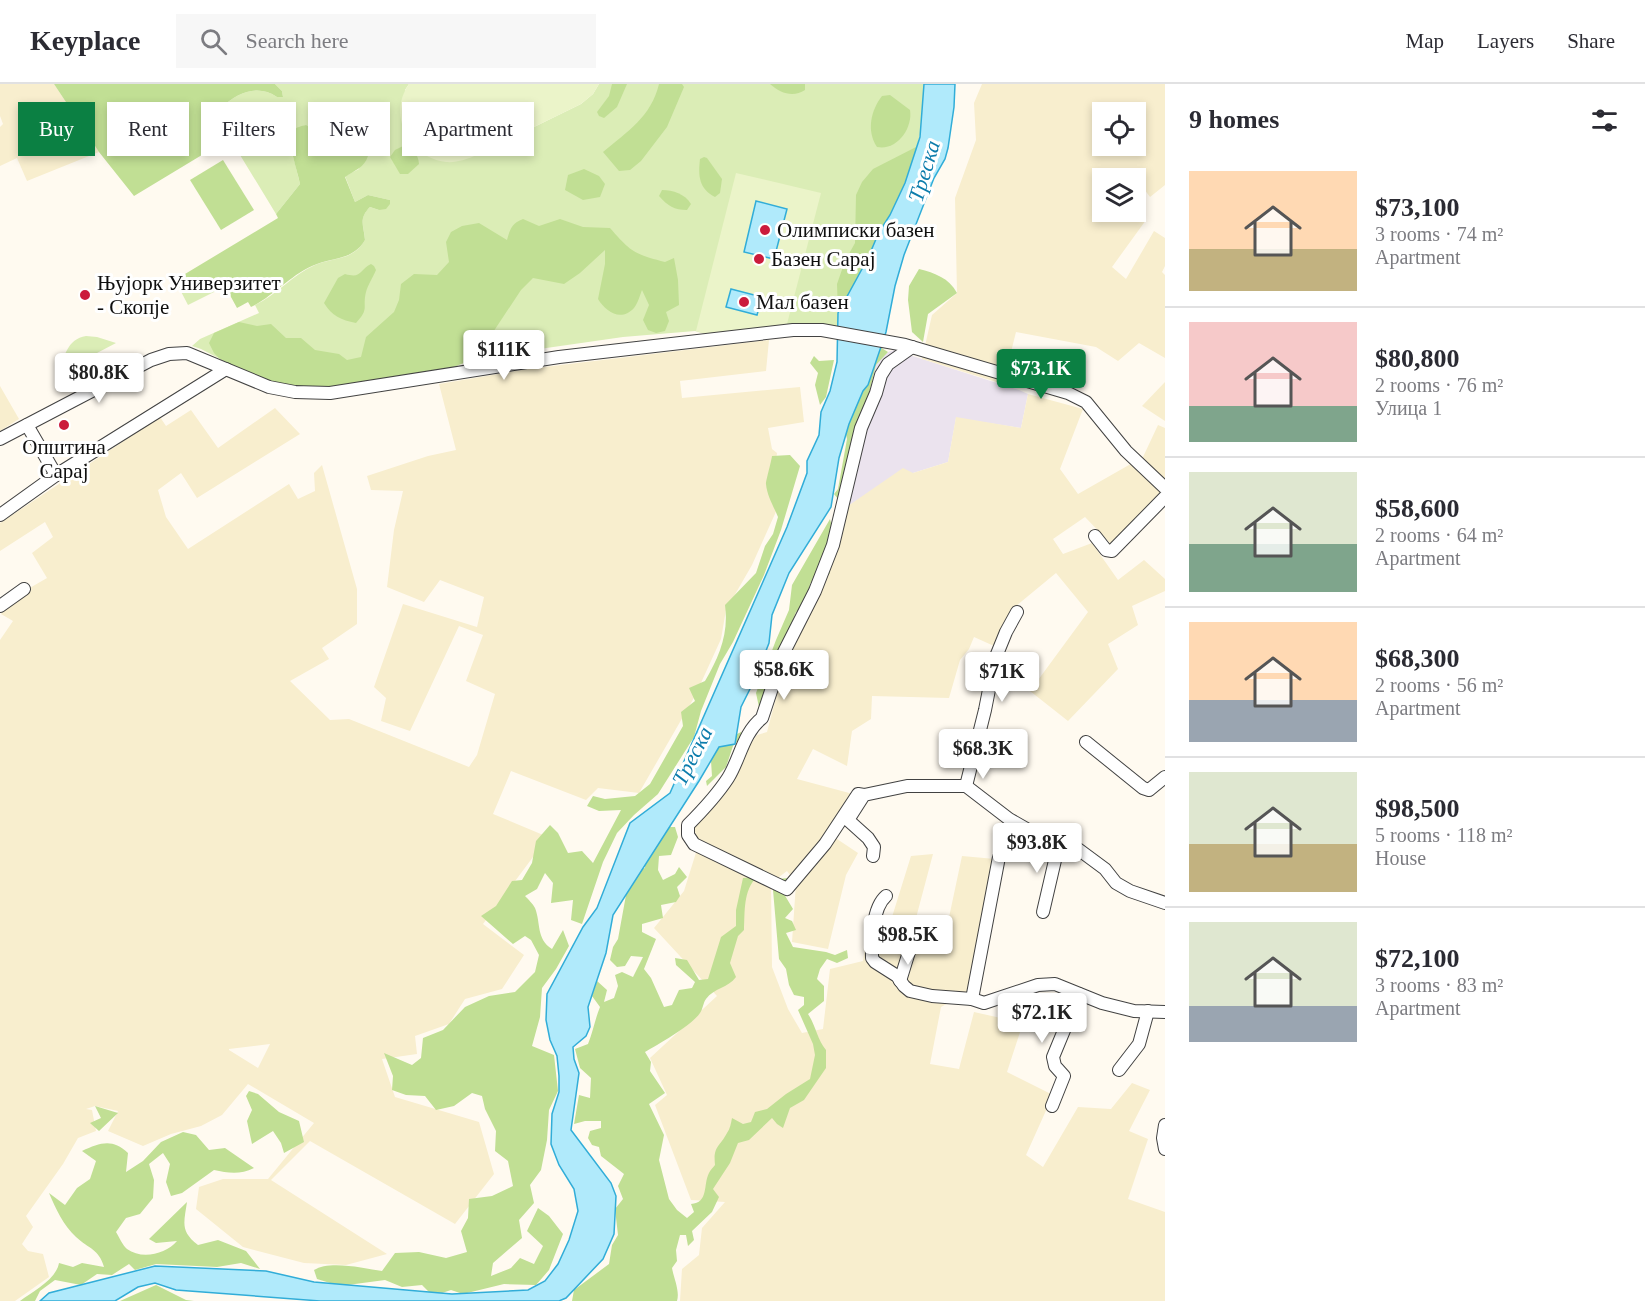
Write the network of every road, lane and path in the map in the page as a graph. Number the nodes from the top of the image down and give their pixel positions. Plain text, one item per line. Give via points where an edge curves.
1 (912, 347) junction
2 (226, 369) junction
3 (27, 425) junction
4 (0, 439) edge
5 (56, 474) junction
6 (1165, 488) edge
7 (1165, 497) edge
8 (0, 515) edge
9 (1095, 536) dead end
10 (24, 589) dead end
11 (0, 606) edge
12 (1017, 612) dead end
13 (1086, 742) dead end
14 (1165, 777) edge
15 (966, 786) junction
16 (864, 795) junction
17 (1059, 843) junction
18 (873, 856) dead end
19 (999, 857) dead end
20 (886, 896) dead end
21 (1165, 903) edge
22 (1043, 912) dead end
23 (924, 924) dead end
24 (900, 981) junction
25 (1080, 994) junction
26 (972, 999) junction
27 (1148, 1011) junction
28 (1165, 1012) edge
29 (1119, 1070) dead end
30 (1052, 1106) dead end
31 (1165, 1125) edge
32 (1165, 1149) edge

1 - 2 street via 822,330 794,330 592,353 330,393 277,388
1 - 6 street via 1050,387 1086,402 1126,451
1 - 16 street via 888,364 881,375 861,428 833,545 784,652 762,718 748,736 728,777 688,825 688,835 694,844 787,890 825,844 858,794
2 - 3 street via 178,352 159,356
2 - 5 street
3 - 4 street
3 - 5 street
5 - 8 street
7 - 9 street via 1112,551 1106,550
10 - 11 street
12 - 15 street via 995,659
13 - 14 street via 1143,788 1149,790
15 - 16 street via 907,786
15 - 17 street via 1009,819
16 - 18 street via 848,820 868,838 874,847
17 - 21 street via 1078,849 1130,891
17 - 22 street
19 - 26 street
20 - 24 street via 877,912 872,958
23 - 24 street via 913,939
24 - 26 street via 910,991
25 - 26 street via 1055,984 984,1003
25 - 27 street via 1134,1011
25 - 30 street via 1053,1057 1064,1076
27 - 28 street
27 - 29 street via 1138,1044
31 - 32 street

